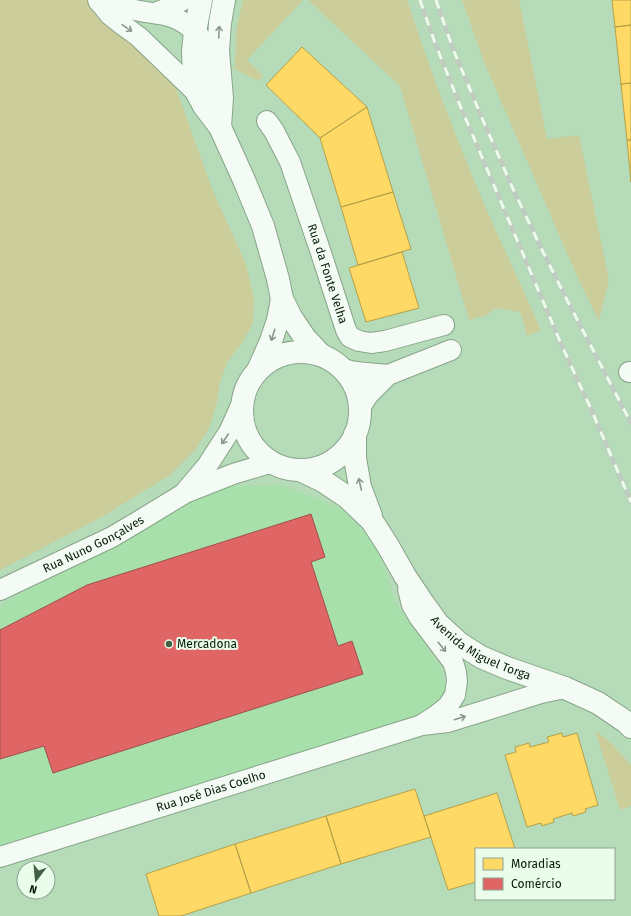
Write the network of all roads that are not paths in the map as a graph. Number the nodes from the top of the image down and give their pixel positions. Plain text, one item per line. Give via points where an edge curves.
1 (183, 0) edge
2 (201, 0) edge
3 (224, 0) edge
4 (98, 1) edge
5 (156, 13) junction
6 (195, 32) junction
7 (197, 93) junction
8 (267, 121) dead end
9 (220, 127) junction
10 (282, 299) junction
11 (444, 325) dead end
12 (451, 350) dead end
13 (321, 355) junction
14 (259, 368) junction
15 (342, 369) junction
16 (388, 375) junction
17 (242, 403) junction
18 (359, 409) junction
19 (356, 434) junction
20 (273, 462) junction
21 (300, 470) junction
22 (185, 493) junction
23 (372, 521) junction
24 (405, 576) junction
25 (0, 590) edge
26 (565, 688) junction
27 (422, 725) junction
28 (631, 727) edge
29 (0, 857) edge

1 - 5 street
2 - 6 street
9 -> 3 street via 222,98 218,51
4 - 5 street via 136,11
4 -> 7 street via 110,15 139,37
5 - 6 street via 185,22
6 - 7 street via 193,51
6 - 9 street via 202,38 205,49 208,85
7 - 9 street
8 - 11 street, Rua da Fonte Velha via 290,162 350,337 371,343
9 - 10 street via 263,226
10 - 13 street via 305,338
10 -> 14 street via 278,320
12 - 16 street
13 - 14 street via 293,352 276,356
13 - 15 street
14 - 17 street via 248,384
15 - 16 street
15 - 18 street via 350,377 359,400
16 - 18 street via 368,395
17 - 20 street via 243,424 248,440 260,454
17 -> 22 street, Rua Nuno Gonçalves via 229,432 207,466
18 - 19 street
19 - 21 street via 335,460
23 -> 19 street, Avenida Miguel Torga via 360,487 355,458
20 - 21 street
20 - 22 street, Rua Nuno Gonçalves
21 - 23 street, Avenida Miguel Torga via 324,481 347,497
22 - 25 street, Rua Nuno Gonçalves via 112,537
23 - 24 street, Avenida Miguel Torga
24 - 26 street, Avenida Miguel Torga via 438,624 459,643 507,668
24 -> 27 street, Rua José Dias Coelho via 412,604 453,662 456,672 455,695 448,706
27 -> 26 street, Rua José Dias Coelho via 448,722
26 - 28 street, Avenida Miguel Torga via 598,703
27 - 29 street, Rua José Dias Coelho

